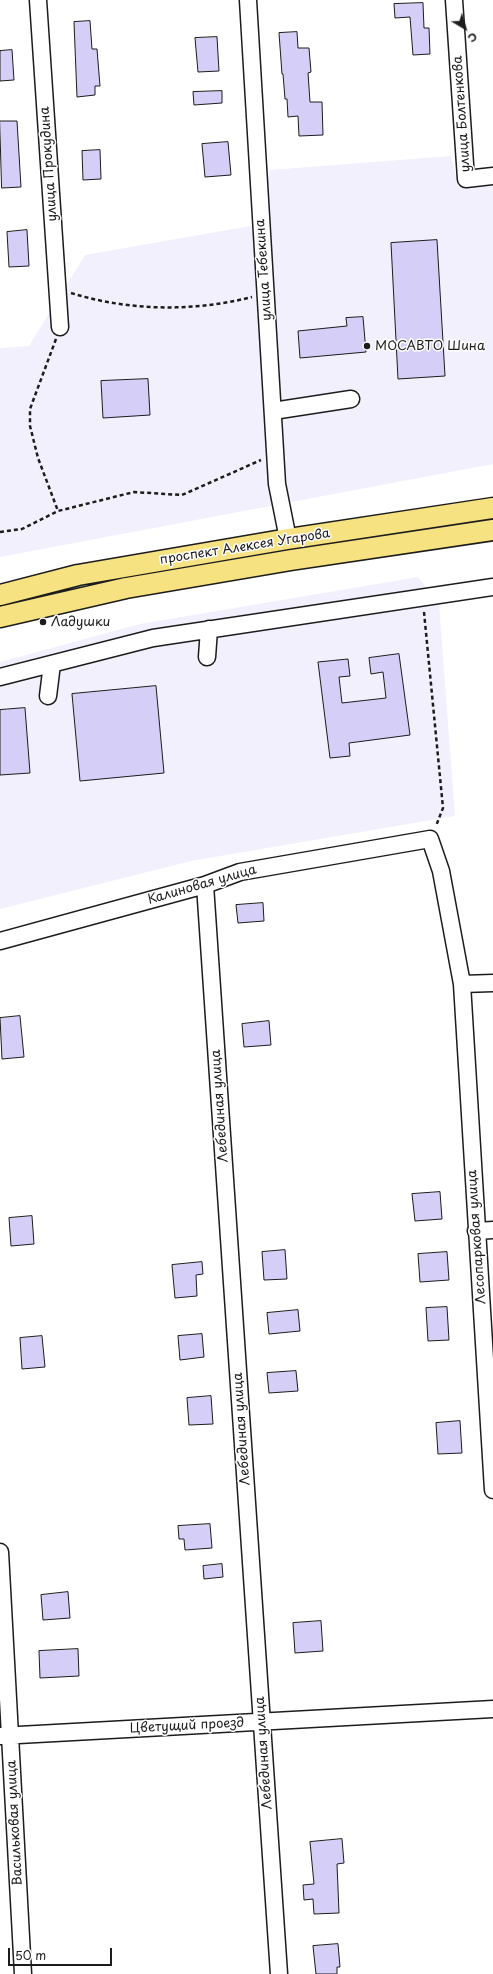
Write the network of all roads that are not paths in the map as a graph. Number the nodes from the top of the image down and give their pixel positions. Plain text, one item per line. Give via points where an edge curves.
1 (38, 0) edge
2 (248, 0) edge
3 (454, 0) edge
4 (493, 176) edge
5 (60, 327) road end
6 (351, 399) dead end
7 (273, 410) junction
8 (493, 508) edge
9 (493, 530) edge
10 (288, 539) junction
11 (291, 560) junction
12 (493, 587) edge
13 (0, 595) edge
14 (0, 617) edge
15 (209, 629) junction
16 (207, 657) dead end
17 (52, 664) junction
18 (0, 677) edge
19 (48, 696) dead end
20 (430, 839) joint
21 (205, 885) junction
22 (0, 941) edge
23 (493, 983) edge
24 (462, 984) junction
25 (493, 1230) edge
26 (476, 1231) junction
27 (493, 1490) edge
28 (0, 1552) edge
29 (493, 1709) edge
30 (262, 1722) junction
31 (5, 1736) edge
32 (23, 1974) edge
33 (279, 1974) edge

1 - 5 street, улица Прокудина
2 - 7 street, улица Тебекина
3 - 4 street, улица Болтенкова via 466,179
6 - 7 street
7 - 10 street, улица Тебекина via 277,484
8 - 10 main road, проспект Алексея Угарова
9 - 11 main road, проспект Алексея Угарова
10 - 11 main road
10 - 13 main road, проспект Алексея Угарова via 78,575
11 - 14 main road, проспект Алексея Угарова via 126,588
12 - 15 street
15 - 16 street
15 - 17 street via 153,638
17 - 18 street
17 - 19 street
20 - 21 street, Калиновая улица via 240,872
20 - 24 street, Лесопарковая улица via 441,871
21 - 22 street, Калиновая улица
21 - 30 street, Лебединая улица
23 - 24 street
24 - 26 street, Лесопарковая улица
25 - 26 street
26 - 27 street, Лесопарковая улица
28 - 31 street, Васильковая улица
29 - 30 street, Цветущий проезд
30 - 31 street, Цветущий проезд
30 - 33 street, Лебединая улица
31 - 32 street, Васильковая улица

